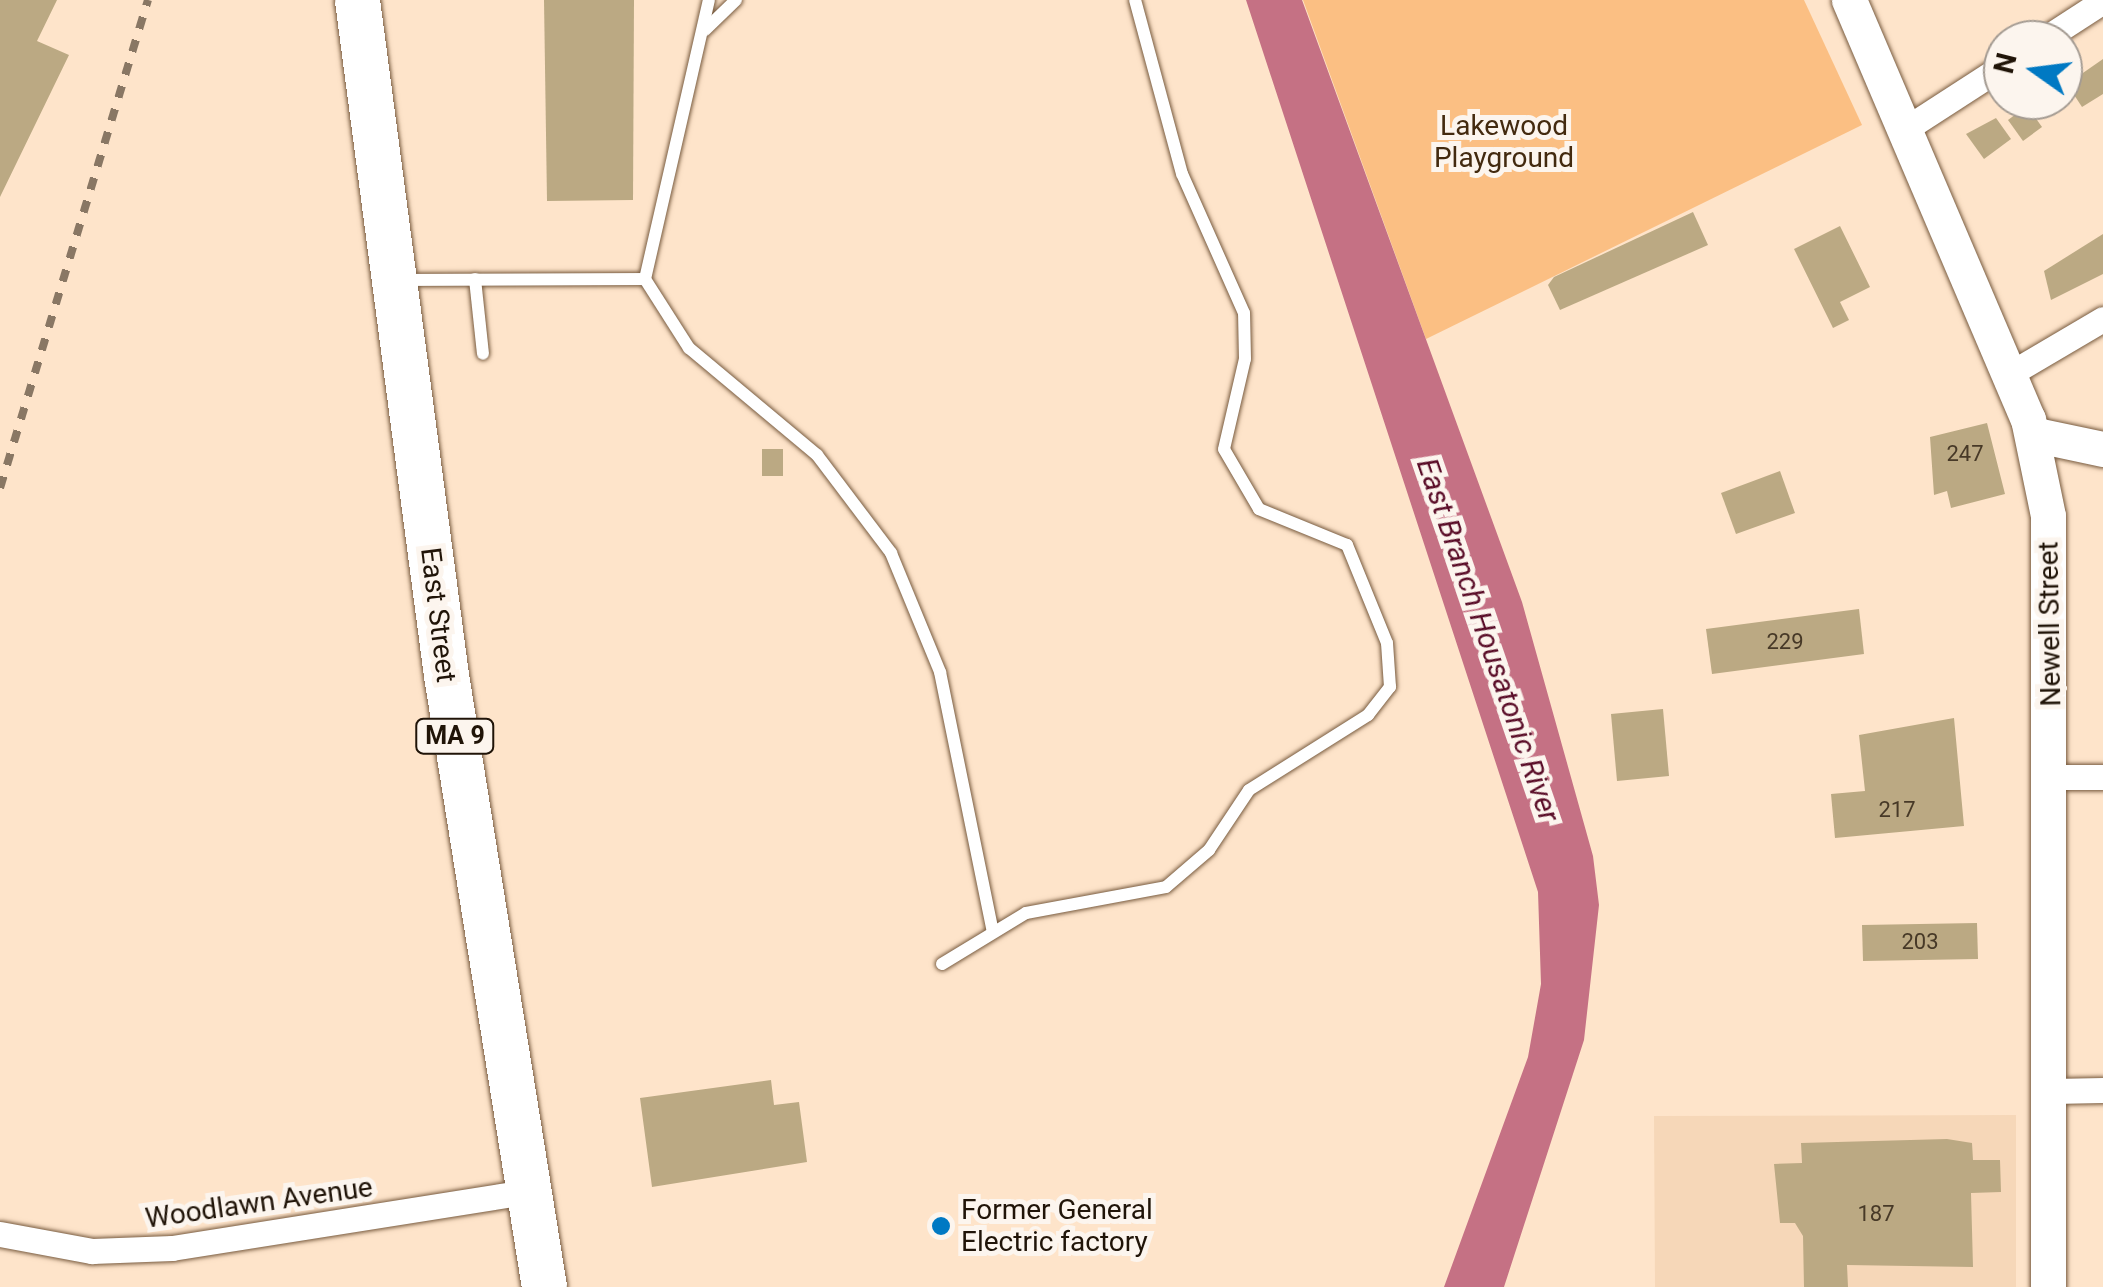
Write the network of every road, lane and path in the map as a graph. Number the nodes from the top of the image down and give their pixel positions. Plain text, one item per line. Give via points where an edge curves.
1 (357, 0) edge
2 (370, 0) edge
3 (709, 0) edge
4 (736, 0) edge
5 (1135, 0) edge
6 (1849, 0) edge
7 (2103, 1) edge
8 (2074, 20) edge
9 (705, 30) junction
10 (1983, 79) edge
11 (1907, 128) junction
12 (376, 140) junction
13 (646, 279) junction
14 (396, 280) junction
15 (475, 280) junction
16 (2103, 318) edge
17 (483, 354) dead end
18 (2008, 376) junction
19 (2032, 434) junction
20 (2103, 449) edge
21 (2053, 777) junction
22 (2103, 777) edge
23 (993, 932) junction
24 (942, 964) dead end
25 (2103, 1090) edge
26 (2052, 1091) junction
27 (526, 1192) junction
28 (0, 1234) edge
29 (544, 1287) edge
30 (2048, 1287) edge

1 - 12 highway, East Street / MA 9
2 - 12 street
3 - 9 lane
4 - 9 lane
5 - 23 lane via 1182,174 1244,313 1245,359 1224,449 1259,509 1347,545 1392,674 1379,706 1249,790 1180,878 1148,896 1026,914
6 - 11 street, Newell Street
7 - 8 street
9 - 13 lane
10 - 11 street
11 - 18 street, Newell Street
12 - 14 highway, East Street / MA 9
13 - 15 lane
13 - 23 lane via 688,348 817,455 892,553 940,672
14 - 15 lane
14 - 27 highway, East Street / MA 9
15 - 17 lane
16 - 18 street
18 - 19 street, Newell Street
19 - 20 street
19 - 21 street, Newell Street via 2048,516
21 - 22 street
21 - 26 street, Newell Street
23 - 24 lane
25 - 26 street
26 - 30 street, Newell Street
27 - 28 street, Woodlawn Avenue via 172,1248 92,1251
27 - 29 highway, East Street / MA 9

